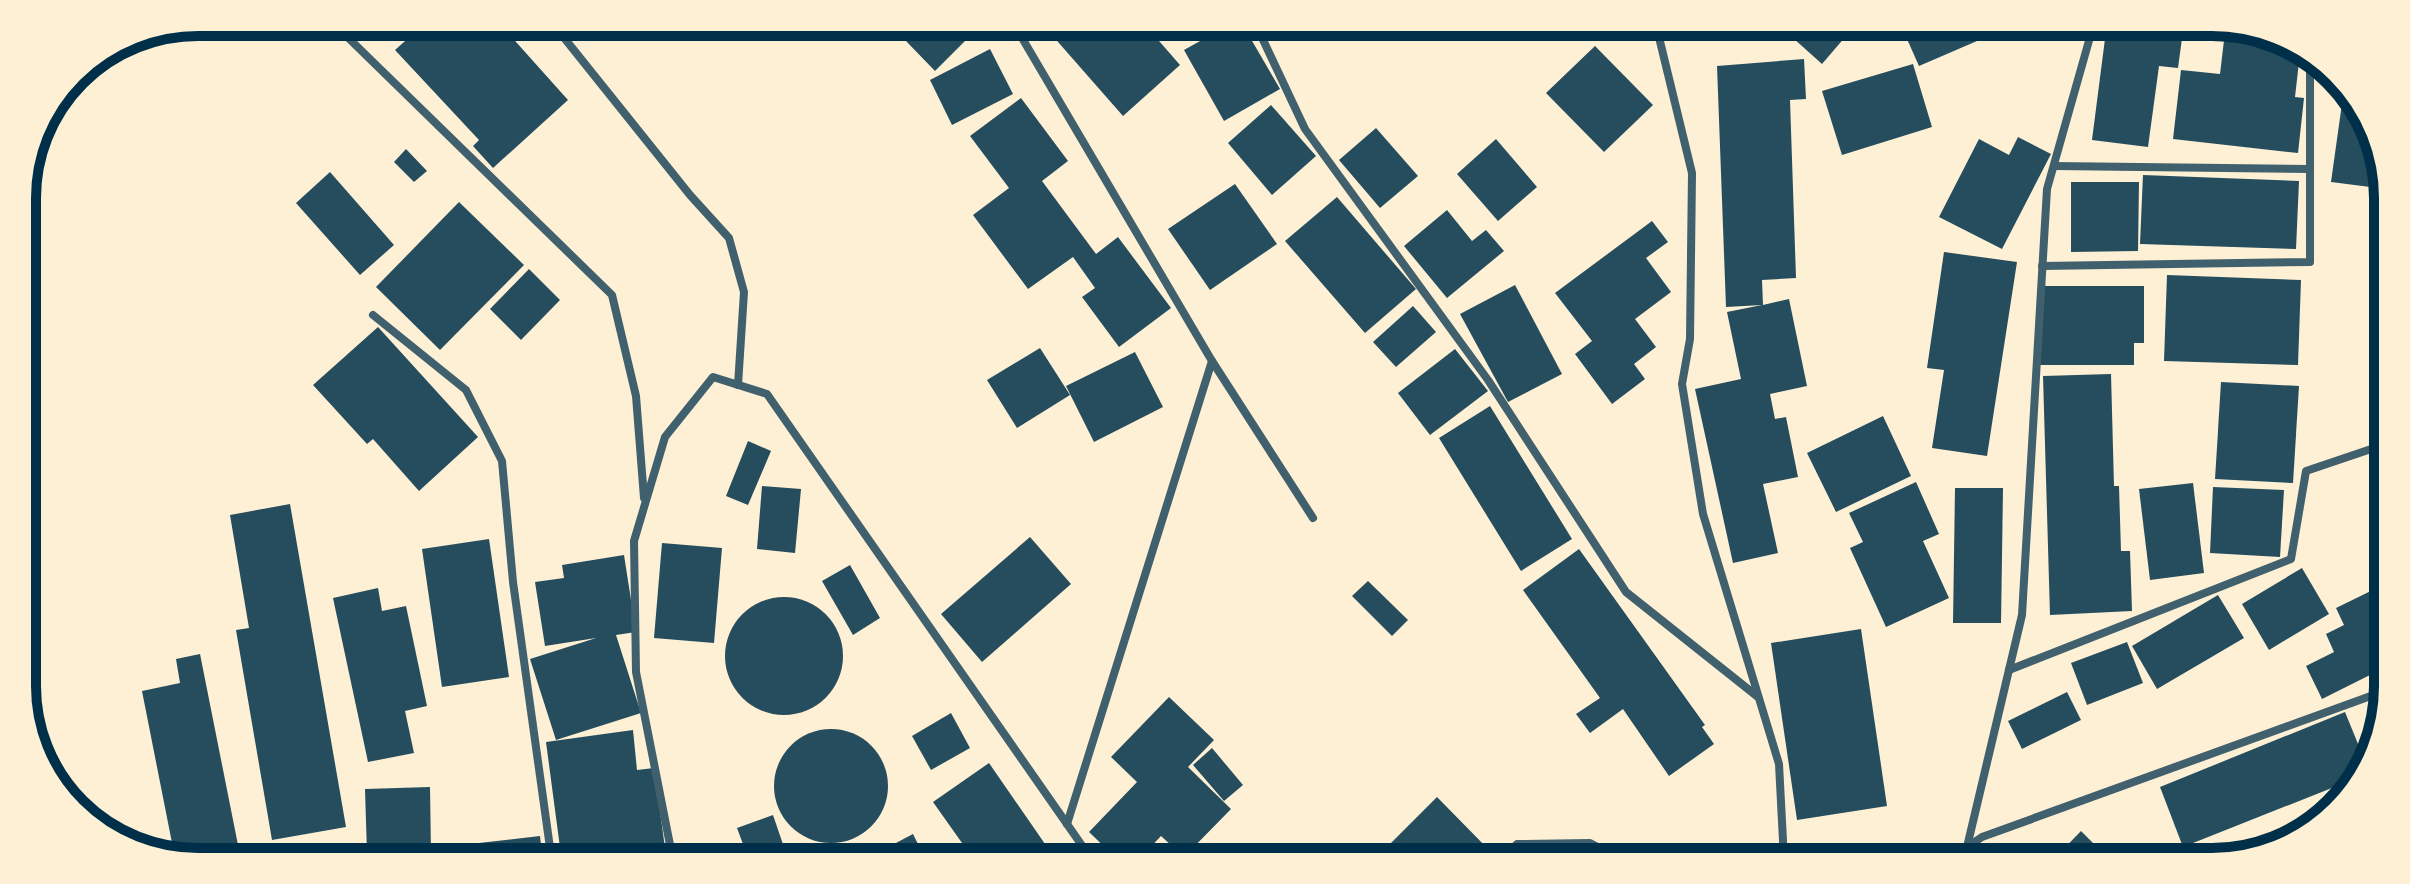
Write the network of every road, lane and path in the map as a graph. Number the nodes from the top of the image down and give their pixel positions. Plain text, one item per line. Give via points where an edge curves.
1 (346, 36) edge
2 (563, 36) edge
3 (1021, 36) edge
4 (1261, 36) edge
5 (1659, 36) edge
6 (2090, 36) edge
7 (2310, 69) edge
8 (2054, 166) junction
9 (2310, 169) junction
10 (2042, 266) junction
11 (373, 315) dead end
12 (1212, 361) junction
13 (738, 385) junction
14 (2374, 448) edge
15 (645, 503) junction
16 (1313, 518) dead end
17 (2009, 670) junction
18 (2374, 695) edge
19 (1759, 698) junction
20 (1067, 824) junction
21 (1967, 847) joint
22 (550, 848) edge
23 (671, 848) edge
24 (1084, 848) edge
25 (1513, 848) edge
26 (1599, 848) edge
27 (1783, 848) edge

1 - 15 street via 612,295 636,396
2 - 13 street via 729,238 744,292
3 - 12 street
4 - 19 street via 1305,129 1488,380 1626,592
5 - 19 street via 1692,173 1690,339 1682,384 1703,514
6 - 8 street
7 - 9 street
8 - 9 street
8 - 10 street via 2047,189
9 - 10 street via 2310,262
10 - 17 street via 2022,615
11 - 22 street via 466,390 502,461
12 - 16 street
12 - 20 street
13 - 15 street via 713,377 665,437
13 - 20 street via 767,394
14 - 17 street via 2306,471 2291,559
15 - 23 street via 634,541 636,672
17 - 21 street
18 - 21 street via 1982,837
19 - 27 street via 1779,764
20 - 24 street
25 - 26 street via 1590,843

